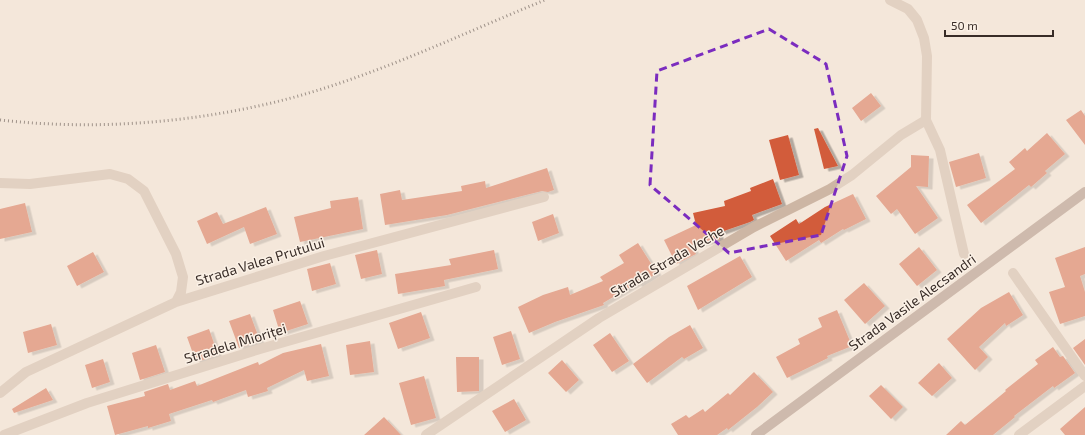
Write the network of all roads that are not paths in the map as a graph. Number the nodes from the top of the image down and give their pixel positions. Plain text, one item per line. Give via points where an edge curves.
1 (890, 0) edge
2 (926, 120) junction
3 (0, 184) edge
4 (1085, 192) edge
5 (544, 197) dead end
6 (964, 254) dead end
7 (1013, 273) dead end
8 (476, 287) dead end
9 (176, 302) junction
10 (1085, 376) edge
11 (1085, 386) edge
12 (0, 393) edge
13 (4, 435) edge
14 (426, 435) edge
15 (756, 435) edge
16 (1018, 435) edge

1 - 2 street via 908,9 917,20 924,38 927,56
2 - 6 street via 940,150
2 - 14 street, Strada Strada Veche via 901,135 852,176 754,227 599,318
3 - 9 street via 30,184 110,174 128,179 144,191 176,254 183,277 181,292
4 - 15 main road, Strada Vasile Alecsandri
5 - 9 street, Strada Valea Prutului via 324,256
7 - 10 street
8 - 13 street, Stradela Mioriței via 86,402
9 - 12 street, Strada Valea Prutului via 26,372
11 - 16 street

